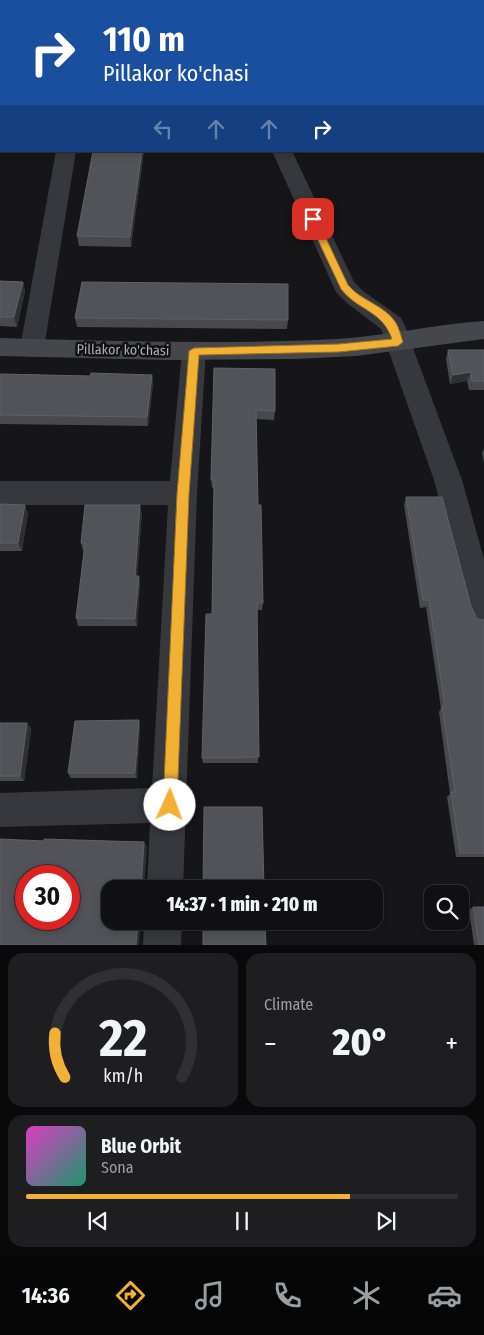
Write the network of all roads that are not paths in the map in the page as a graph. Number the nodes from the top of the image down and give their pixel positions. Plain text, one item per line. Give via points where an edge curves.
1 (66, 152) edge
2 (282, 152) edge
3 (484, 330) edge
4 (398, 342) junction
5 (0, 347) edge
6 (32, 348) junction
7 (194, 351) junction
8 (0, 493) edge
9 (183, 494) junction
10 (484, 614) edge
11 (170, 805) junction
12 (0, 810) edge
13 (166, 880) edge
14 (163, 930) edge
15 (162, 945) edge

1 - 6 street
2 - 4 street via 344,286 351,296 392,324
3 - 4 street, Pillakor ko'chasi via 457,331
4 - 7 street, Pillakor ko'chasi via 339,348
4 - 10 street via 448,480
5 - 6 street, Pillakor ko'chasi
6 - 7 street, Pillakor ko'chasi
7 - 9 street
8 - 9 street
9 - 11 street
11 - 12 street
11 - 13 street
14 - 15 street

